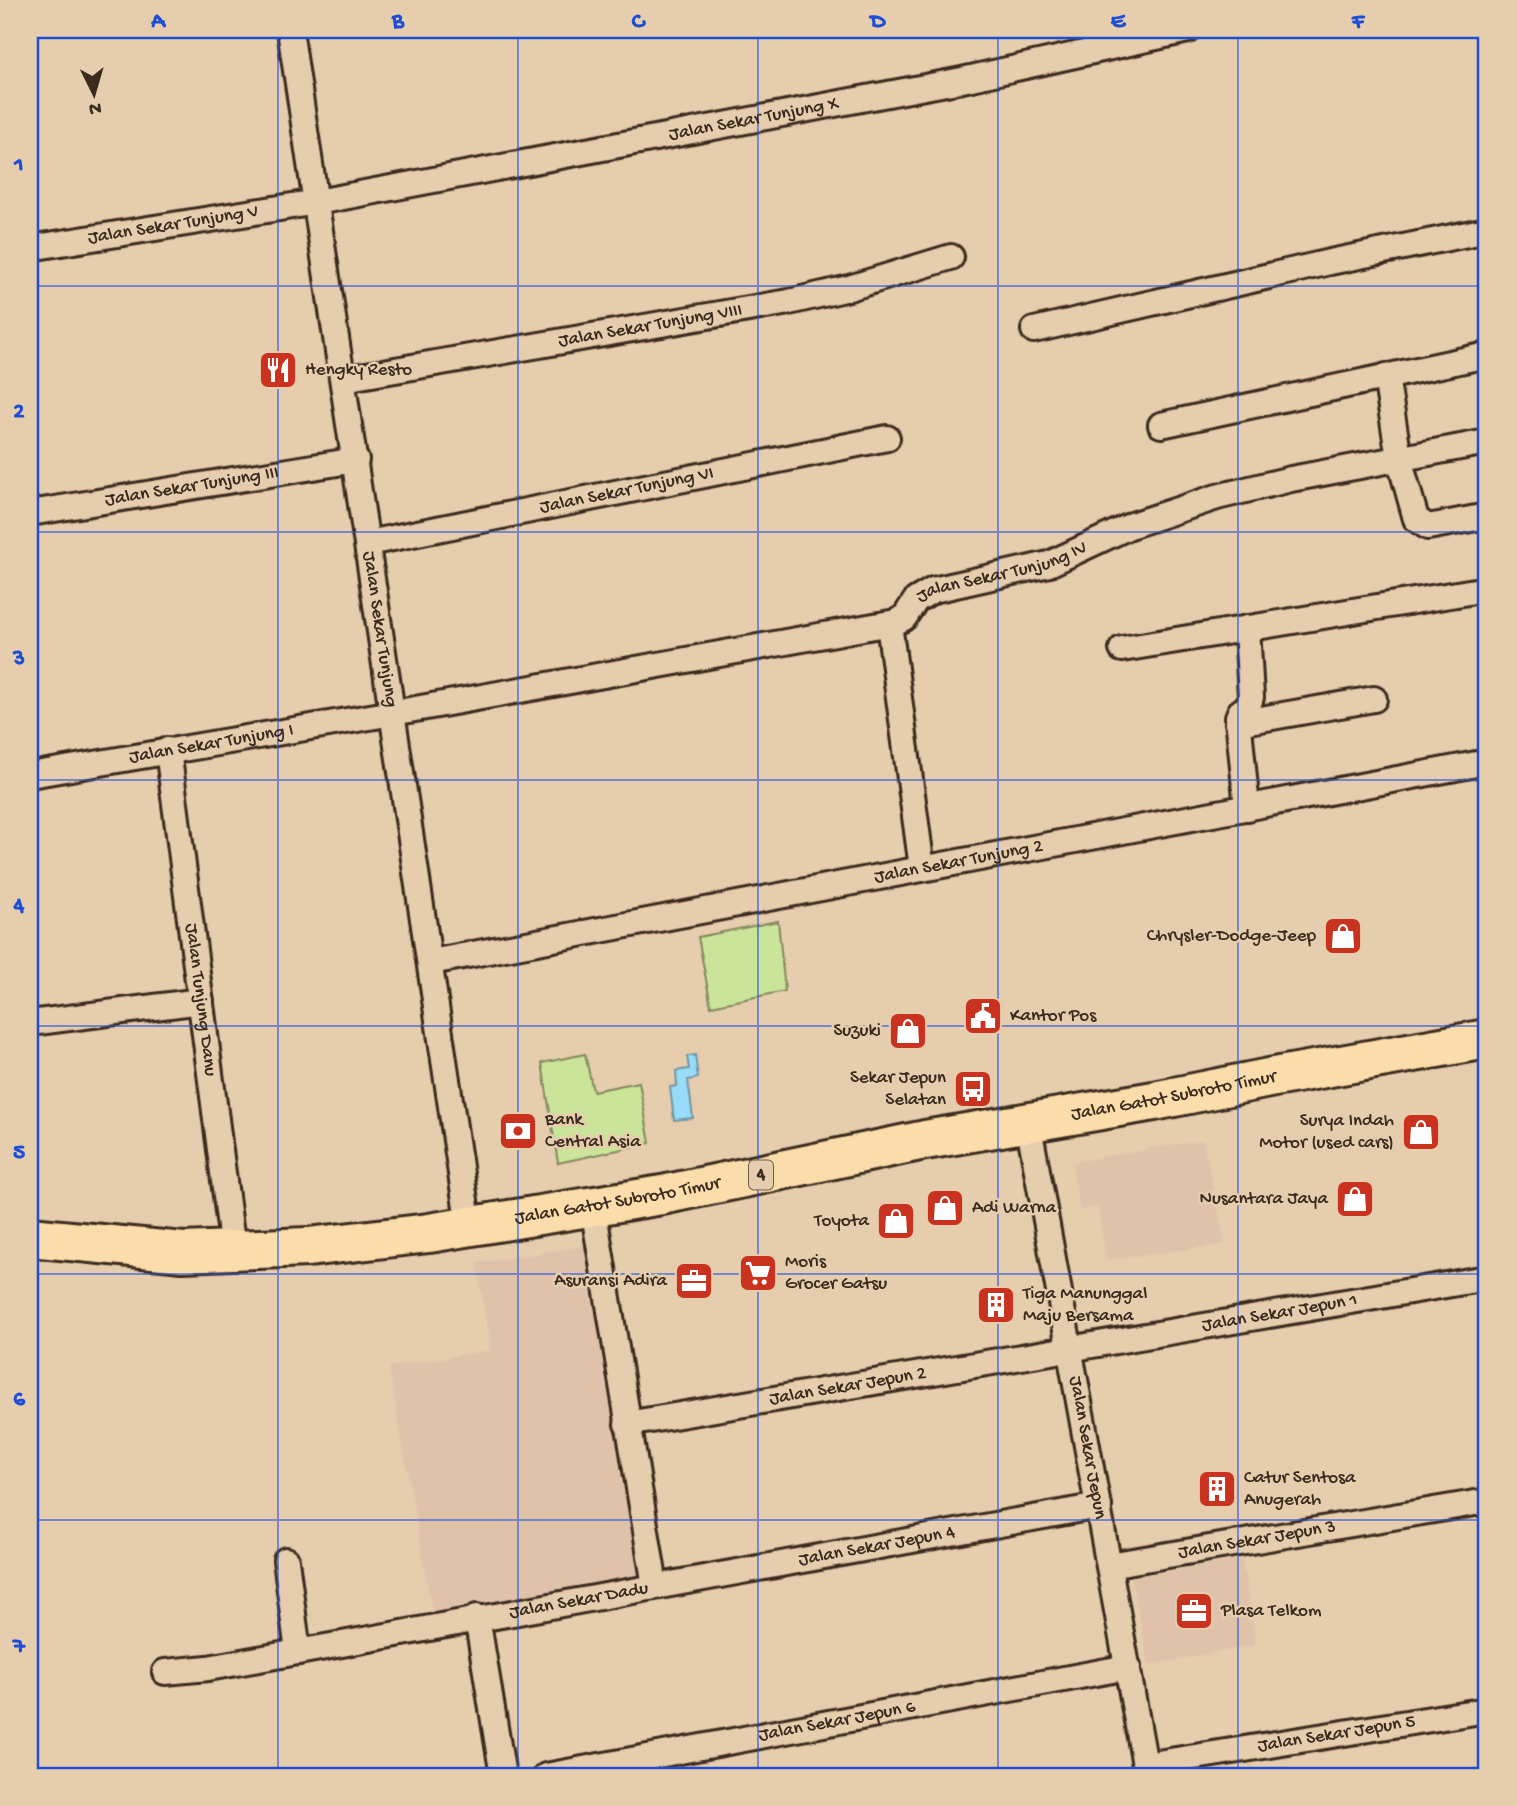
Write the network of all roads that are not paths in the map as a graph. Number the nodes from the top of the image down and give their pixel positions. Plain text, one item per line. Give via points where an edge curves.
1 (290, 30) edge
2 (1188, 30) edge
3 (1082, 40) edge
4 (317, 202) junction
5 (1487, 230) edge
6 (30, 248) edge
7 (951, 257) dead end
8 (1034, 330) dead end
9 (1487, 355) edge
10 (1386, 376) junction
11 (344, 379) junction
12 (1161, 425) dead end
13 (887, 438) dead end
14 (1487, 442) edge
15 (1399, 458) junction
16 (355, 460) junction
17 (30, 513) edge
18 (1487, 516) edge
19 (368, 543) junction
20 (1487, 589) edge
21 (889, 624) junction
22 (1247, 628) junction
23 (1122, 649) dead end
24 (1374, 699) dead end
25 (393, 713) junction
26 (1238, 723) junction
27 (168, 750) junction
28 (1487, 762) edge
29 (30, 775) edge
30 (1247, 808) junction
31 (922, 867) junction
32 (431, 962) junction
33 (201, 1001) junction
34 (30, 1023) edge
35 (1487, 1039) edge
36 (1028, 1121) junction
37 (593, 1207) junction
38 (469, 1227) junction
39 (30, 1237) edge
40 (233, 1250) junction
41 (1487, 1278) edge
42 (1070, 1350) junction
43 (627, 1424) junction
44 (1487, 1501) edge
45 (1099, 1506) junction
46 (286, 1560) dead end
47 (1109, 1565) junction
48 (655, 1586) junction
49 (477, 1617) junction
50 (298, 1652) junction
51 (1128, 1667) junction
52 (165, 1672) dead end
53 (1487, 1710) edge
54 (1146, 1771) edge
55 (503, 1776) edge
56 (546, 1776) edge

1 - 4 street, Jalan Sekar Tunjung
2 - 3 street, Jalan Sekar Tunjung X
3 - 4 street, Jalan Sekar Tunjung X via 962,80
4 - 6 street, Jalan Sekar Tunjung V
4 - 11 street, Jalan Sekar Tunjung
5 - 8 street
7 - 11 street, Jalan Sekar Tunjung VIII via 789,302
9 - 10 street
10 - 12 street
10 - 15 street
11 - 16 street, Jalan Sekar Tunjung
13 - 19 street, Jalan Sekar Tunjung VI
14 - 15 street, Jalan Sekar Tunjung IV
15 - 18 street via 1416,519 1428,527
15 - 21 street, Jalan Sekar Tunjung IV via 1291,479 1163,513 1049,564 933,590 916,600 904,618
16 - 17 street, Jalan Sekar Tunjung III
16 - 19 street, Jalan Sekar Tunjung
19 - 25 street, Jalan Sekar Tunjung
20 - 22 street
21 - 25 street
21 - 31 street
22 - 23 street
22 - 26 street via 1251,697
24 - 26 street
25 - 27 street, Jalan Sekar Tunjung I
25 - 32 street, Jalan Sekar Tunjung
26 - 30 street
27 - 29 street, Jalan Sekar Tunjung I
27 - 33 street, Jalan Tunjung Danu
28 - 30 street, Jalan Sekar Tunjung 2
30 - 31 street, Jalan Sekar Tunjung 2
31 - 32 street, Jalan Sekar Tunjung 2
32 - 38 street, Jalan Sekar Tunjung
33 - 34 street
33 - 40 street, Jalan Tunjung Danu
35 - 36 highway, Jalan Gatot Subroto Timur / 4
36 - 37 highway, Jalan Gatot Subroto Timur / 4
36 - 42 street, Jalan Sekar Jepun
37 - 38 highway, Jalan Gatot Subroto Timur / 4
37 - 43 street, Jalan Sekar Dadu
38 - 40 highway, Jalan Gatot Subroto Timur / 4 via 321,1245
39 - 40 highway, Jalan Gatot Subroto Timur / 4 via 183,1252
41 - 42 street, Jalan Sekar Jepun 1
42 - 43 street, Jalan Sekar Jepun 2
42 - 45 street, Jalan Sekar Jepun
43 - 48 street, Jalan Sekar Dadu
44 - 47 street, Jalan Sekar Jepun 3
45 - 47 street, Jalan Sekar Jepun
45 - 48 street, Jalan Sekar Jepun 4
46 - 50 street
47 - 51 street, Jalan Sekar Jepun
48 - 49 street, Jalan Sekar Dadu
49 - 50 street, Jalan Sekar Dadu
49 - 55 street
50 - 52 street, Jalan Sekar Dadu
51 - 54 street, Jalan Sekar Jepun
51 - 56 street, Jalan Sekar Jepun 6
53 - 54 street, Jalan Sekar Jepun 5

